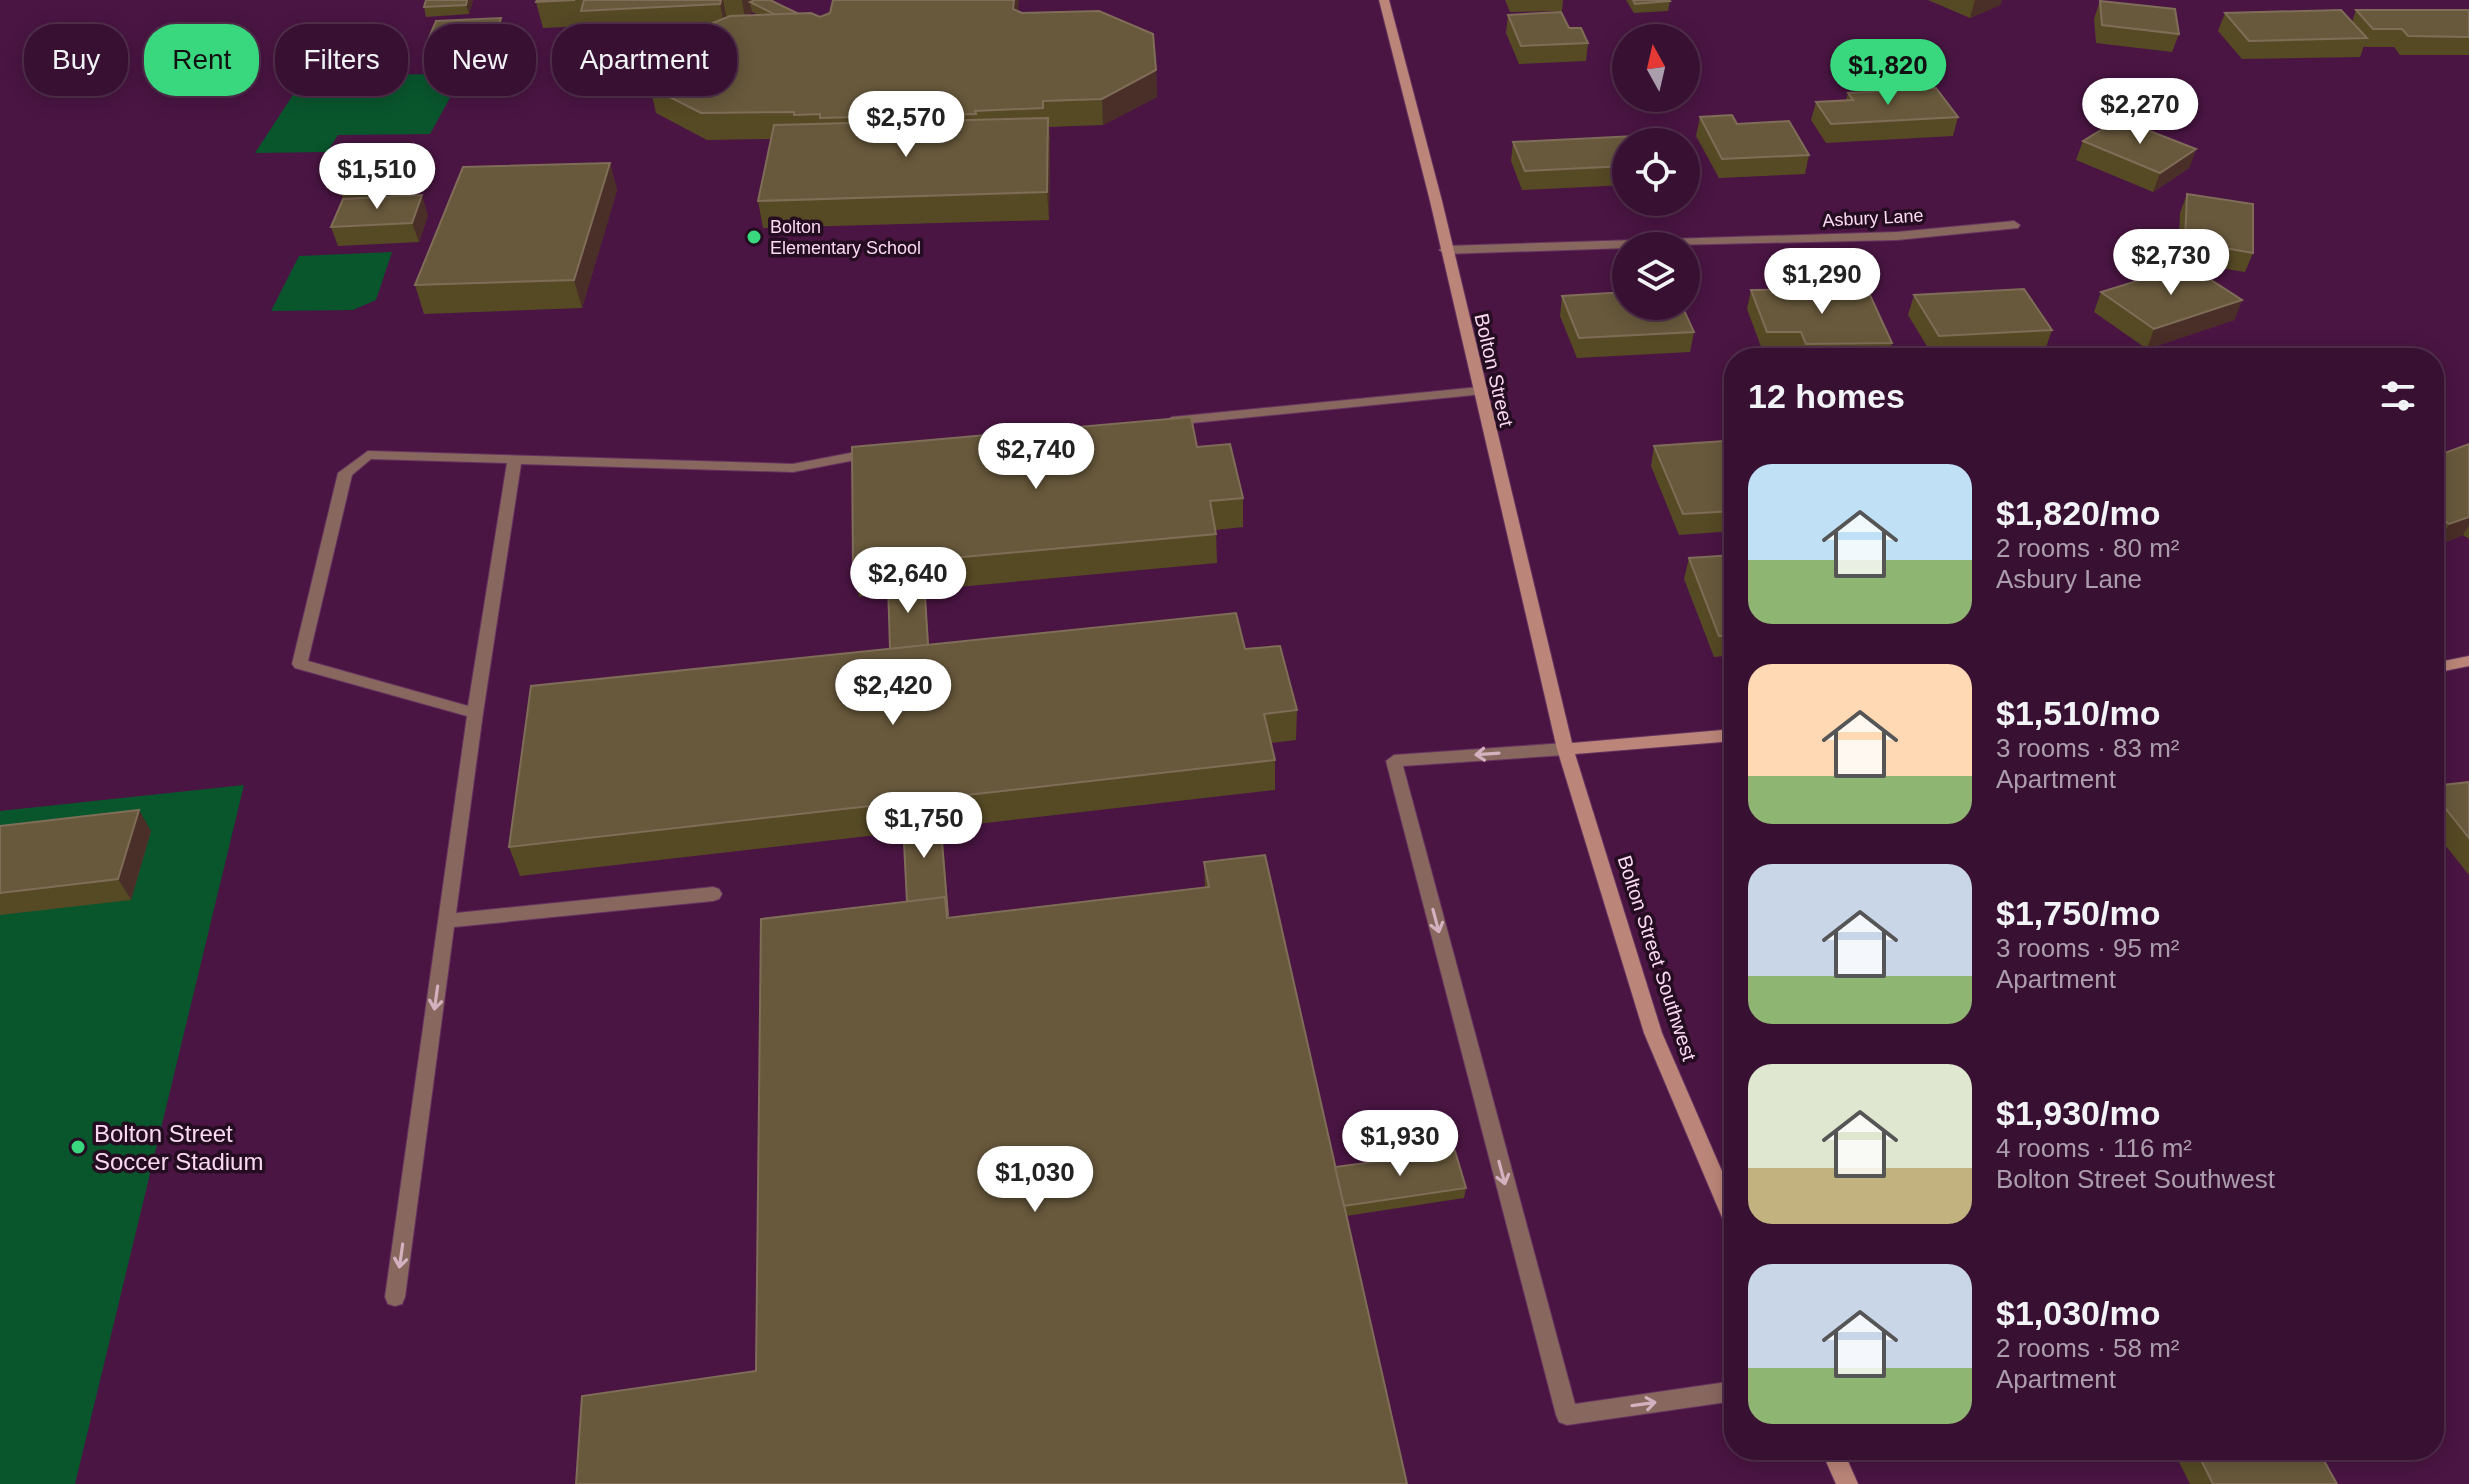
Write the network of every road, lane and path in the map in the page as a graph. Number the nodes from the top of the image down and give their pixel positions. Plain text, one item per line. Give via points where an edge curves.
1 (1384, 0) edge
2 (2014, 225) dead end
3 (1445, 250) junction
4 (1479, 391) junction
5 (1163, 422) edge
6 (880, 451) edge
7 (515, 459) junction
8 (2469, 661) edge
9 (2444, 666) edge
10 (475, 713) junction
11 (1724, 736) edge
12 (1565, 749) junction
13 (713, 894) dead end
14 (447, 921) junction
15 (1724, 1199) edge
16 (395, 1297) dead end
17 (1724, 1392) edge
18 (1836, 1460) edge
19 (1847, 1484) edge

1 - 3 street, Bolton Street
2 - 3 street, Asbury Lane via 1897,236
3 - 4 street, Bolton Street
4 - 5 street
4 - 12 street, Bolton Street
6 - 7 street via 793,468
7 - 10 street
7 - 10 street via 368,455 345,473 300,664
8 - 9 street
10 - 14 street
11 - 12 street
12 - 15 street, Bolton Street Southwest via 1653,1033
12 -> 17 street via 1394,761 1567,1415
13 - 14 street
14 -> 16 street
18 - 19 street

